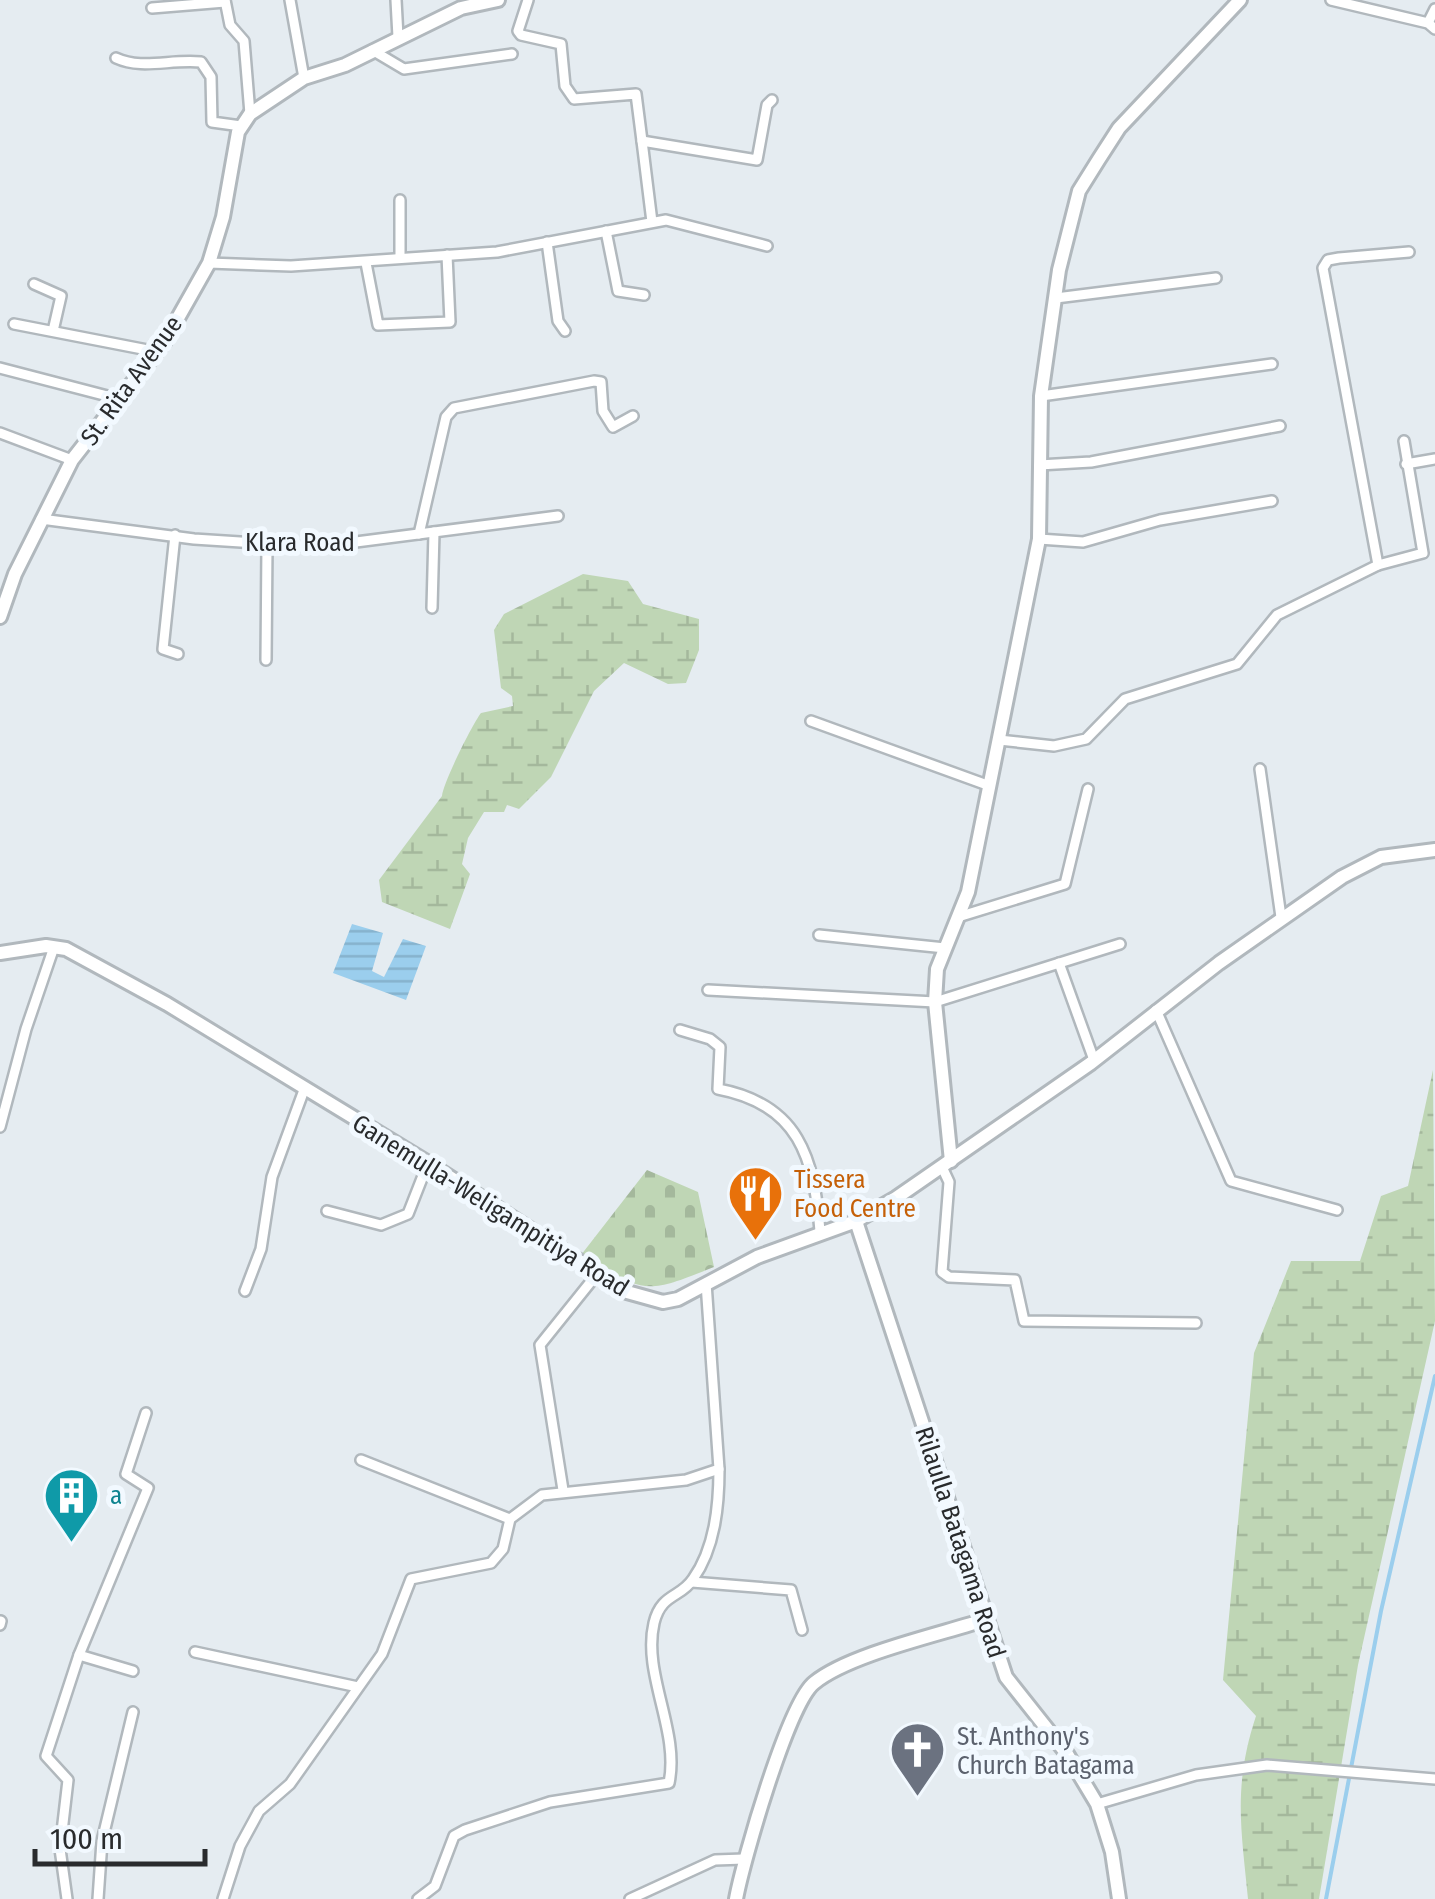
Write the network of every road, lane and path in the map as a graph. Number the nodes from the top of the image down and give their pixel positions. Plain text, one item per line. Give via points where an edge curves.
1 (290, 0) edge
2 (396, 0) edge
3 (498, 0) edge
4 (528, 0) edge
5 (1240, 0) edge
6 (1331, 0) edge
7 (225, 1) edge
8 (152, 8) dead end
9 (1435, 8) edge
10 (1431, 26) edge
11 (398, 36) junction
12 (372, 50) junction
13 (512, 54) dead end
14 (116, 58) dead end
15 (304, 78) junction
16 (772, 100) dead end
17 (250, 114) junction
18 (241, 126) junction
19 (642, 141) junction
20 (400, 200) dead end
21 (652, 222) junction
22 (606, 232) junction
23 (546, 242) junction
24 (768, 246) dead end
25 (1409, 252) dead end
26 (446, 255) junction
27 (400, 258) junction
28 (366, 262) junction
29 (208, 263) junction
30 (1216, 278) dead end
31 (34, 284) dead end
32 (644, 295) dead end
33 (1056, 298) junction
34 (14, 324) dead end
35 (52, 332) junction
36 (565, 332) dead end
37 (158, 352) junction
38 (1272, 364) dead end
39 (0, 368) edge
40 (1041, 396) junction
41 (120, 399) junction
42 (633, 416) dead end
43 (1280, 426) dead end
44 (0, 434) edge
45 (1404, 441) dead end
46 (1435, 459) edge
47 (72, 460) junction
48 (1406, 464) junction
49 (1039, 465) junction
50 (1272, 501) dead end
51 (558, 516) dead end
52 (41, 520) junction
53 (434, 532) junction
54 (419, 534) junction
55 (175, 535) junction
56 (1039, 540) junction
57 (267, 546) junction
58 (1378, 566) junction
59 (432, 608) dead end
60 (0, 617) edge
61 (178, 654) dead end
62 (266, 660) dead end
63 (811, 721) dead end
64 (999, 740) junction
65 (1260, 769) dead end
66 (990, 786) junction
67 (1088, 789) dead end
68 (1435, 850) edge
69 (958, 917) junction
70 (1281, 917) junction
71 (819, 935) dead end
72 (1120, 944) dead end
73 (54, 947) junction
74 (945, 948) junction
75 (0, 953) edge
76 (1060, 963) junction
77 (708, 990) dead end
78 (935, 1002) junction
79 (1156, 1010) junction
80 (680, 1030) dead end
81 (1094, 1060) junction
82 (304, 1090) junction
83 (0, 1127) edge
84 (428, 1163) junction
85 (947, 1164) junction
86 (1337, 1210) dead end
87 (326, 1211) dead end
88 (856, 1221) junction
89 (820, 1231) junction
90 (597, 1274) junction
91 (706, 1283) junction
92 (246, 1291) dead end
93 (1196, 1323) dead end
94 (146, 1413) dead end
95 (361, 1460) dead end
96 (720, 1469) junction
97 (563, 1490) junction
98 (510, 1519) junction
99 (692, 1582) junction
100 (987, 1618) junction
101 (802, 1630) dead end
102 (195, 1652) dead end
103 (79, 1655) junction
104 (133, 1670) dead end
105 (358, 1687) junction
106 (133, 1712) dead end
107 (1435, 1779) edge
108 (1097, 1804) junction
109 (744, 1859) junction
110 (67, 1899) edge
111 (98, 1899) edge
112 (223, 1899) edge
113 (418, 1899) edge
114 (630, 1899) edge
115 (736, 1899) edge
116 (1118, 1899) edge

1 - 15 street
2 - 11 street
3 - 11 street, St. Rita Avenue via 461,8
4 - 19 street via 520,35 562,44 565,86 574,98 636,94
5 - 33 street via 1120,128 1079,191
6 - 10 street
7 - 8 street
7 - 17 street via 230,26 244,41
9 - 10 street
11 - 12 street, St. Rita Avenue
12 - 13 street via 404,68
12 - 15 street, St. Rita Avenue
14 - 18 street via 140,66 164,59 204,63 213,87 212,122
15 - 17 street, St. Rita Avenue
16 - 19 street via 757,160
17 - 18 street, St. Rita Avenue
18 - 29 street, St. Rita Avenue
19 - 21 street
20 - 27 street
21 - 22 street
21 - 24 street
22 - 23 street
22 - 32 street via 618,291
23 - 26 street
23 - 36 street
25 - 58 street via 1328,260 1323,268
26 - 27 street
26 - 28 street via 450,322 422,326 378,325
27 - 28 street
28 - 29 street
29 - 37 street, St. Rita Avenue
30 - 33 street
31 - 35 street via 61,296
33 - 40 street
34 - 35 street
35 - 37 street
37 - 41 street, St. Rita Avenue
38 - 40 street
39 - 41 street
40 - 49 street
41 - 47 street, St. Rita Avenue
42 - 54 street via 613,426 602,411 600,382 594,381 454,408 446,417
43 - 49 street via 1091,462
44 - 47 street
45 - 48 street
46 - 48 street
47 - 52 street, St. Rita Avenue
48 - 58 street via 1423,553
49 - 56 street
50 - 56 street via 1160,520 1083,542
51 - 53 street, Klara Road
52 - 55 street, Klara Road
52 - 60 street, St. Rita Avenue
53 - 54 street, Klara Road
53 - 59 street
54 - 57 street, Klara Road
55 - 57 street, Klara Road
55 - 61 street via 163,649
56 - 64 street
57 - 62 street
58 - 64 street via 1277,615 1237,664 1125,699 1086,739 1054,746
63 - 66 street
64 - 66 street
65 - 70 street
66 - 69 street
67 - 69 street via 1065,884
68 - 70 street, Ganemulla-Weligampitiya Road via 1381,857
69 - 74 street
70 - 79 street, Ganemulla-Weligampitiya Road
71 - 74 street
72 - 76 street
73 - 75 street
73 - 82 street, Ganemulla-Weligampitiya Road via 168,1004
73 - 83 street
74 - 78 street
76 - 78 street
76 - 81 street
77 - 78 street
78 - 85 street
79 - 81 street, Ganemulla-Weligampitiya Road
79 - 86 street via 1231,1181
80 - 89 street via 720,1048 718,1090 780,1114 800,1142 816,1178
81 - 85 street, Ganemulla-Weligampitiya Road
82 - 84 street, Ganemulla-Weligampitiya Road
82 - 92 street via 272,1177 261,1249
84 - 87 street via 408,1214 381,1225
84 - 90 street, Ganemulla-Weligampitiya Road
85 - 88 street, Ganemulla-Weligampitiya Road
85 - 93 street via 942,1272 948,1277 1015,1280 1024,1321
88 - 89 street, Ganemulla-Weligampitiya Road
88 - 100 street, Rilaulla Batagama Road
89 - 91 street, Ganemulla-Weligampitiya Road
90 - 91 street, Ganemulla-Weligampitiya Road via 663,1302
90 - 97 street via 540,1345
91 - 96 street
94 - 103 street via 126,1474 148,1488
95 - 98 street
96 - 97 street via 686,1480
96 - 99 street via 719,1514
97 - 98 street via 542,1494
98 - 105 street via 503,1549 491,1563 411,1579 382,1654
99 - 101 street via 791,1590
99 - 113 street via 665,1598 654,1622 668,1783 550,1802 465,1830 454,1836 435,1886
100 - 108 street, Rilaulla Batagama Road via 1006,1678
100 - 109 street via 838,1668 811,1685
102 - 105 street
103 - 104 street
103 - 110 street via 46,1756 68,1780 60,1849
105 - 112 street via 290,1784 259,1811
106 - 111 street via 102,1841
107 - 108 street via 1267,1766 1196,1775
108 - 116 street, Rilaulla Batagama Road
109 - 114 street via 714,1860
109 - 115 street

